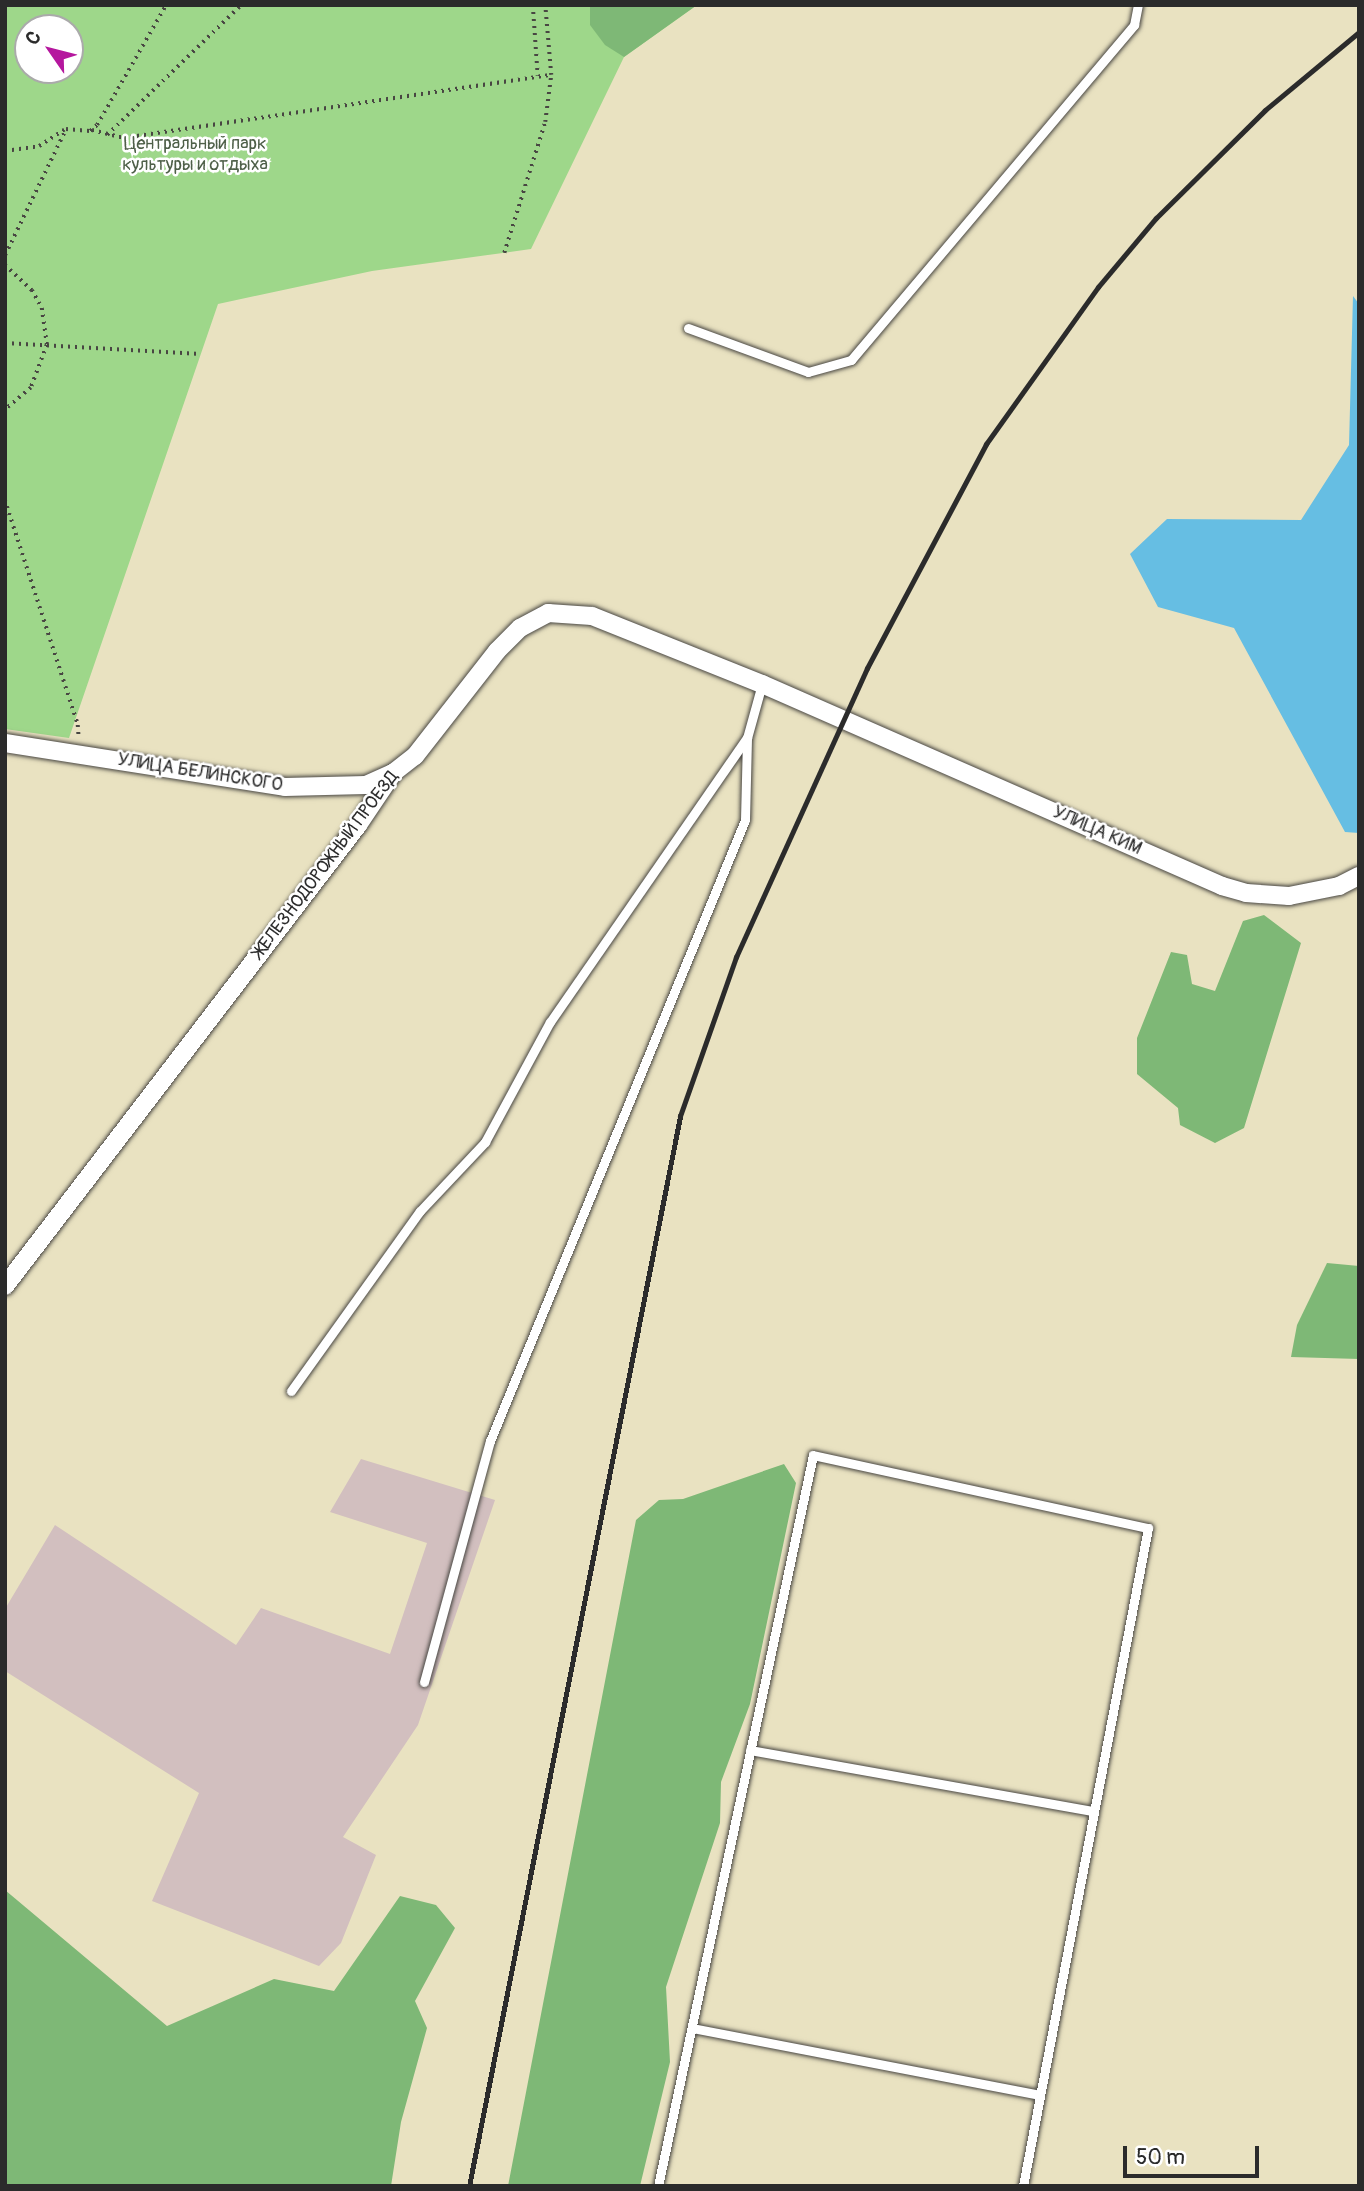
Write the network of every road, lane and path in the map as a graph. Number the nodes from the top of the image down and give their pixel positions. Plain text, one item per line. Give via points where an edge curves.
1 (166, 5) edge
2 (241, 5) edge
3 (533, 5) edge
4 (545, 5) edge
5 (1138, 5) edge
6 (551, 75) junction
7 (538, 76) junction
8 (66, 129) junction
9 (92, 130) junction
10 (107, 135) junction
11 (5, 151) edge
12 (504, 253) dead end
13 (5, 256) edge
14 (5, 265) edge
15 (688, 328) dead end
16 (5, 343) edge
17 (47, 345) junction
18 (201, 354) dead end
19 (5, 410) edge
20 (5, 500) edge
21 (762, 684) junction
22 (843, 719) joint
23 (747, 738) junction
24 (5, 743) edge
25 (76, 754) junction
26 (393, 773) junction
27 (1359, 876) edge
28 (5, 1286) edge
29 (292, 1391) dead end
30 (424, 1682) dead end
31 (750, 1750) junction
32 (1094, 1811) junction
33 (692, 2028) junction
34 (1040, 2095) junction
35 (658, 2186) edge
36 (1023, 2186) edge

1 - 9 path
2 - 10 path
3 - 7 path
4 - 6 path
5 - 15 lane via 1134,25 851,360 808,372
6 - 7 path
6 - 12 path via 545,122
7 - 10 path via 122,138
8 - 9 path
8 - 11 path via 39,146
8 - 13 path
9 - 10 path
14 - 17 path via 37,299
16 - 17 path
17 - 18 path
17 - 19 path via 31,388
20 - 25 path via 78,725
21 - 22 street, ЖЕЛЕЗНОДОРОЖНЫЙ ПРОЕЗД
21 - 23 lane
21 - 26 street, ЖЕЛЕЗНОДОРОЖНЫЙ ПРОЕЗД via 592,616 548,613 520,628 415,755
22 - 27 street, УЛИЦА КИМ via 1222,886 1289,896 1339,886
23 - 29 lane via 550,1022 485,1142 420,1211
23 - 30 lane via 745,820 490,1441
24 - 25 street, УЛИЦА БЕЛИНСКОГО
25 - 26 street, УЛИЦА БЕЛИНСКОГО via 285,786 366,785
26 - 28 street, ЖЕЛЕЗНОДОРОЖНЫЙ ПРОЕЗД
31 - 32 lane
31 - 32 lane via 813,1455 1148,1528
31 - 33 lane
32 - 34 lane
33 - 34 lane
33 - 35 lane
34 - 36 lane

